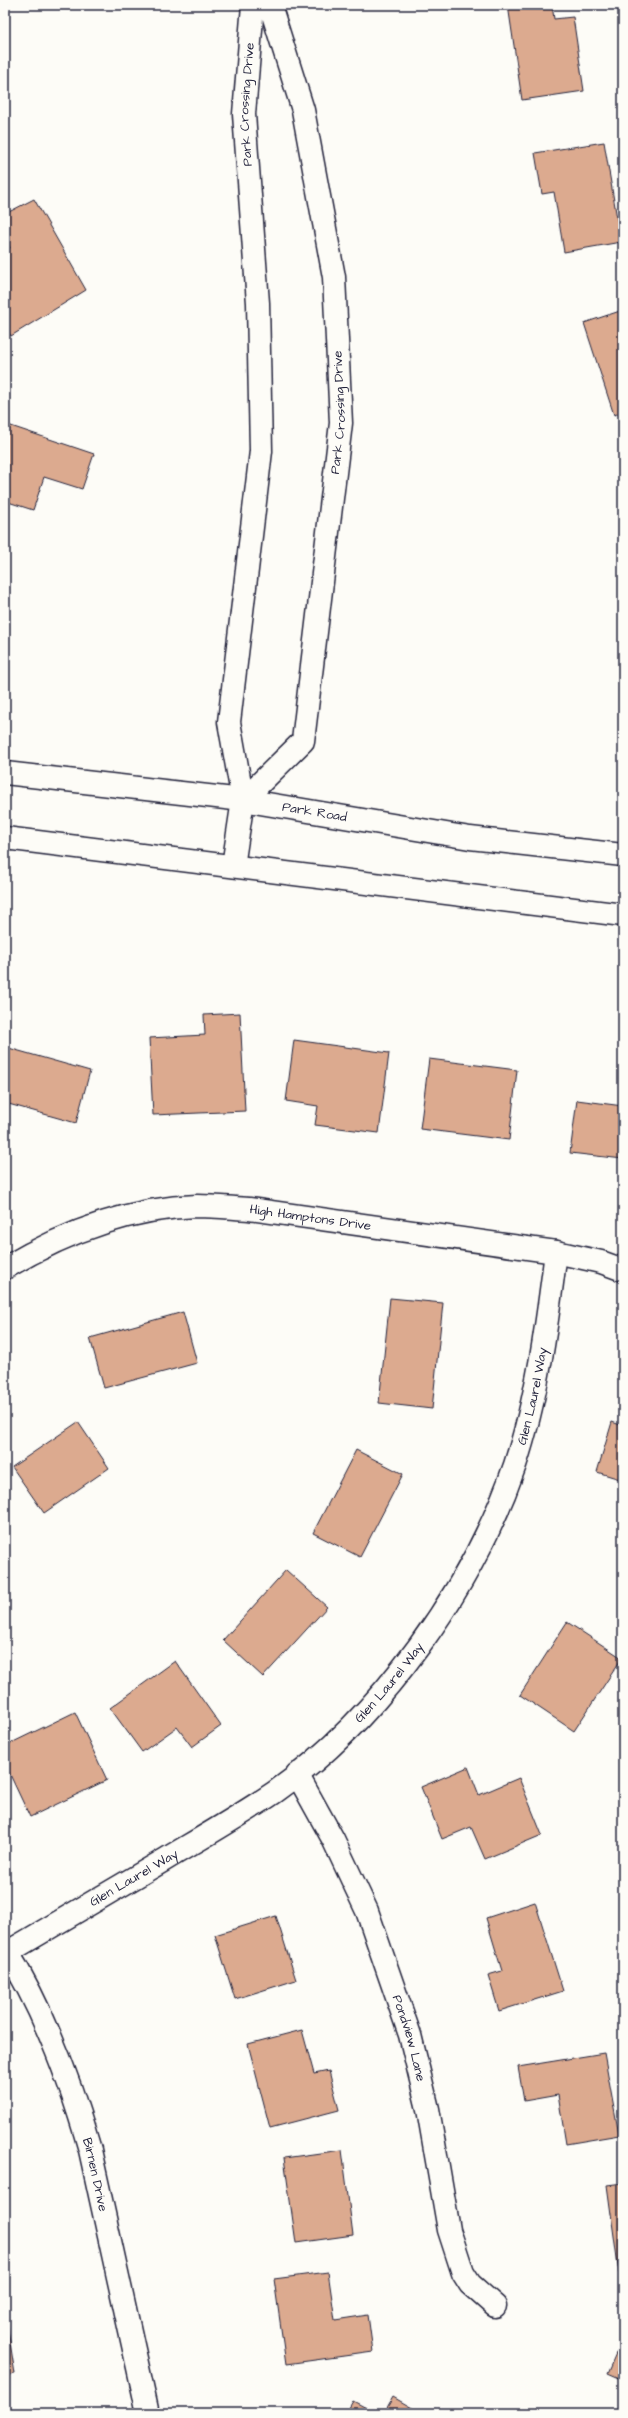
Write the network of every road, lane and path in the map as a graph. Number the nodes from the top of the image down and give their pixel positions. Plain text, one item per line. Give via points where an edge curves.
1 (253, 5) edge
2 (270, 5) edge
3 (5, 773) edge
4 (243, 800) junction
5 (5, 838) edge
6 (623, 855) edge
7 (233, 866) junction
8 (623, 915) edge
9 (556, 1252) junction
10 (5, 1268) edge
11 (623, 1270) edge
12 (297, 1774) junction
13 (6, 1950) edge
14 (495, 2306) dead end
15 (148, 2413) edge

1 - 4 street, Park Crossing Drive via 244,114 258,303 262,451 229,722
2 - 4 street, Park Crossing Drive via 303,110 334,277 341,423 303,742
3 - 4 street, Park Road
4 - 6 street, Park Road via 470,838
4 - 7 street, Park Crossing Drive
5 - 7 street
7 - 8 street
9 - 10 street, High Hamptons Drive via 249,1209 198,1206 166,1208 104,1222 41,1246
9 - 11 street, High Hamptons Drive
9 - 12 street, Glen Laurel Way via 546,1331 524,1432 514,1466 479,1548 435,1624 387,1687 335,1741
12 - 13 street, Glen Laurel Way via 276,1791 214,1830
12 - 14 street, Pondview Lane via 333,1840 367,1911 410,2035 428,2109 449,2230 463,2273 470,2284
13 - 15 street, Birnen Drive via 59,2057 78,2110 90,2150

